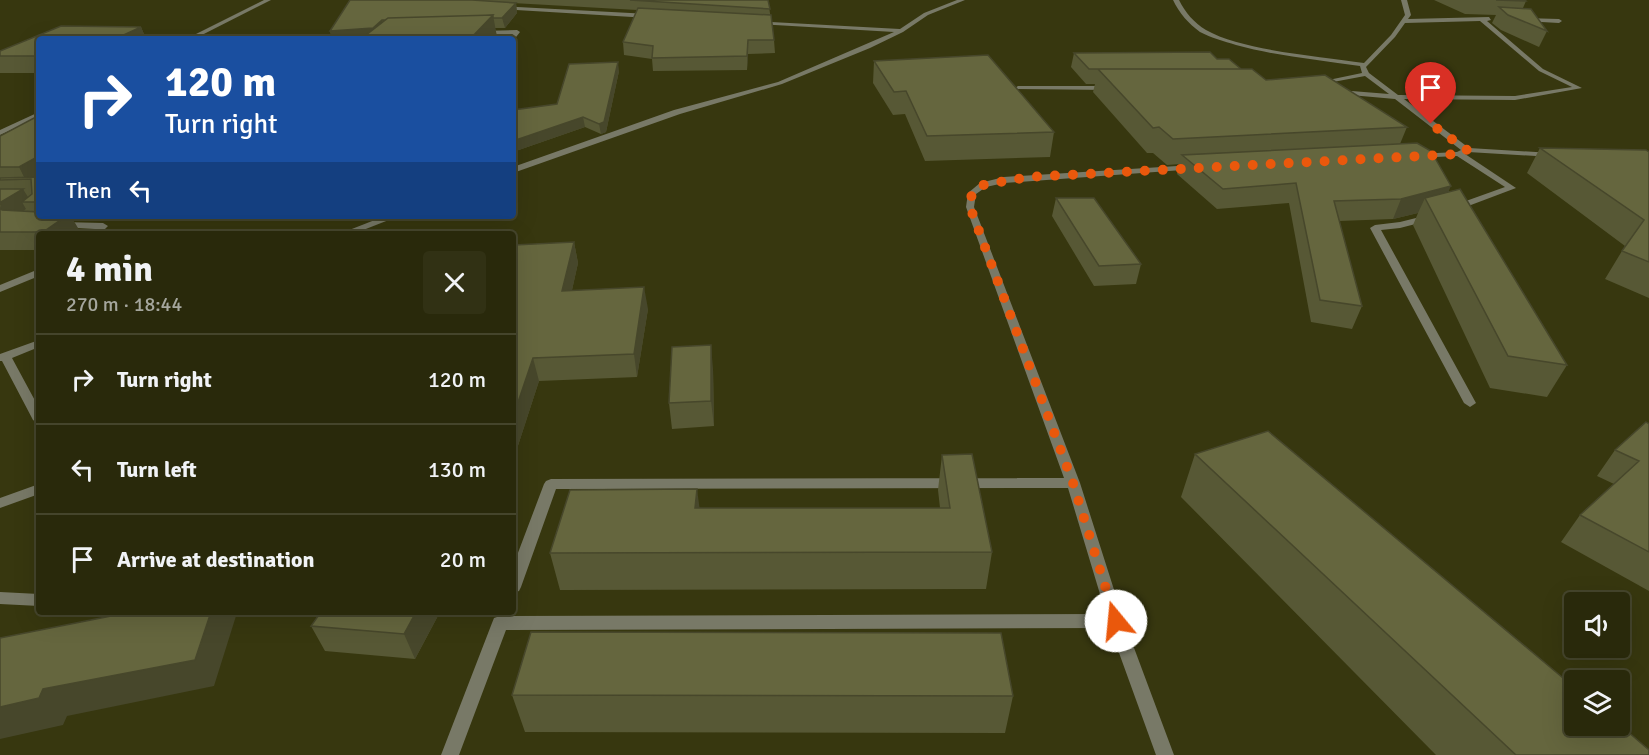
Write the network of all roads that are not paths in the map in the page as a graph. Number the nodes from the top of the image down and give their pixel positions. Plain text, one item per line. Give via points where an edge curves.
1 (268, 0) edge
2 (962, 0) edge
3 (1176, 0) edge
4 (1404, 0) edge
5 (497, 8) edge
6 (661, 17) edge
7 (1481, 19) junction
8 (1492, 19) dead end
9 (1514, 20) edge
10 (1404, 21) junction
11 (1559, 21) dead end
12 (754, 22) edge
13 (901, 31) junction
14 (469, 33) edge
15 (195, 36) edge
16 (514, 36) edge
17 (1365, 65) junction
18 (1365, 75) junction
19 (1018, 88) edge
20 (1125, 88) edge
21 (1395, 97) junction
22 (36, 115) edge
23 (0, 133) edge
24 (1463, 152) junction
25 (1564, 156) edge
26 (1403, 157) edge
27 (1208, 166) edge
28 (516, 169) edge
29 (1446, 212) edge
30 (1436, 216) edge
31 (386, 219) edge
32 (48, 224) edge
33 (98, 231) edge
34 (352, 231) edge
35 (36, 273) edge
36 (0, 289) edge
37 (36, 344) edge
38 (2, 357) edge
39 (1470, 403) dead end
40 (36, 415) edge
41 (1073, 483) junction
42 (36, 490) edge
43 (0, 503) edge
44 (516, 579) edge
45 (0, 598) edge
46 (36, 600) edge
47 (502, 618) edge
48 (1116, 621) junction
49 (450, 755) edge
50 (1165, 755) edge

1 - 15 street
2 - 13 street via 926,14
3 - 17 street via 1180,10 1205,32 1263,49
4 - 10 street via 1408,15
5 - 6 street
7 - 8 street
7 - 10 street
7 - 21 street via 1541,70 1579,88 1515,98
9 - 11 street
10 - 17 street
12 - 13 street
13 - 28 street via 780,83 677,112
14 - 16 street via 517,32
17 - 18 street
18 - 21 street
18 - 21 street via 1313,87
19 - 20 street
21 - 24 street
22 - 23 street
24 - 25 street
24 - 26 street
24 - 29 street via 1512,188
27 - 41 street via 1004,180 972,192 970,207
30 - 39 street via 1375,228
31 - 34 street
32 - 33 street via 104,226
35 - 36 street
37 - 38 street
38 - 40 street
41 - 44 street via 551,484
41 - 48 street
42 - 43 street
45 - 46 street
47 - 48 street
47 - 49 street
48 - 50 street

